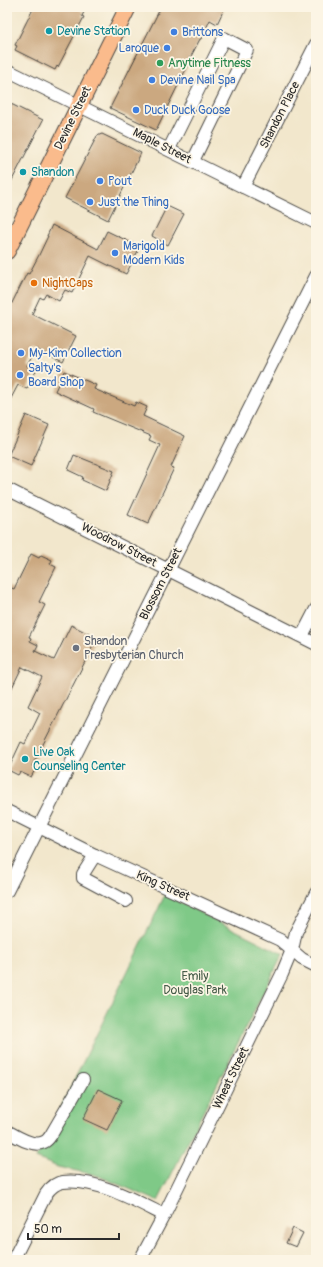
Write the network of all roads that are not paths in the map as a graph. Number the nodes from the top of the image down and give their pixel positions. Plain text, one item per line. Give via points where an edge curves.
1 (128, 7) edge
2 (316, 44) edge
3 (7, 70) edge
4 (80, 105) junction
5 (169, 150) junction
6 (193, 161) junction
7 (243, 187) junction
8 (316, 223) edge
9 (7, 251) edge
10 (316, 276) edge
11 (7, 489) edge
12 (169, 570) junction
13 (316, 609) edge
14 (302, 636) junction
15 (316, 644) edge
16 (7, 811) edge
17 (39, 828) junction
18 (95, 855) junction
19 (7, 891) edge
20 (316, 893) edge
21 (126, 901) dead end
22 (292, 950) junction
23 (316, 966) edge
24 (83, 1080) dead end
25 (7, 1131) edge
26 (164, 1215) junction
27 (13, 1260) edge
28 (140, 1260) edge

1 - 4 main road, Devine Street
2 - 7 street, Shandon Place
3 - 4 street, Maple Street
4 - 5 street, Maple Street
4 - 9 main road, Devine Street
5 - 6 street, Maple Street
5 - 6 street via 224,38 247,50
6 - 7 street, Maple Street
7 - 8 street, Maple Street
10 - 12 street, Blossom Street
11 - 12 street, Woodrow Street
12 - 14 street, Woodrow Street
12 - 17 street, Blossom Street
13 - 14 street
14 - 15 street, Woodrow Street
16 - 17 street, King Street
17 - 18 street, King Street
17 - 19 street, Blossom Street
18 - 21 street via 83,874 84,878
18 - 22 street, King Street via 280,940
20 - 22 street, Wheat Street via 296,932
22 - 23 street, King Street
22 - 26 street, Wheat Street
24 - 25 street via 51,1136 43,1142 27,1142
26 - 27 street via 118,1192 62,1182 50,1188
26 - 28 street, Wheat Street

